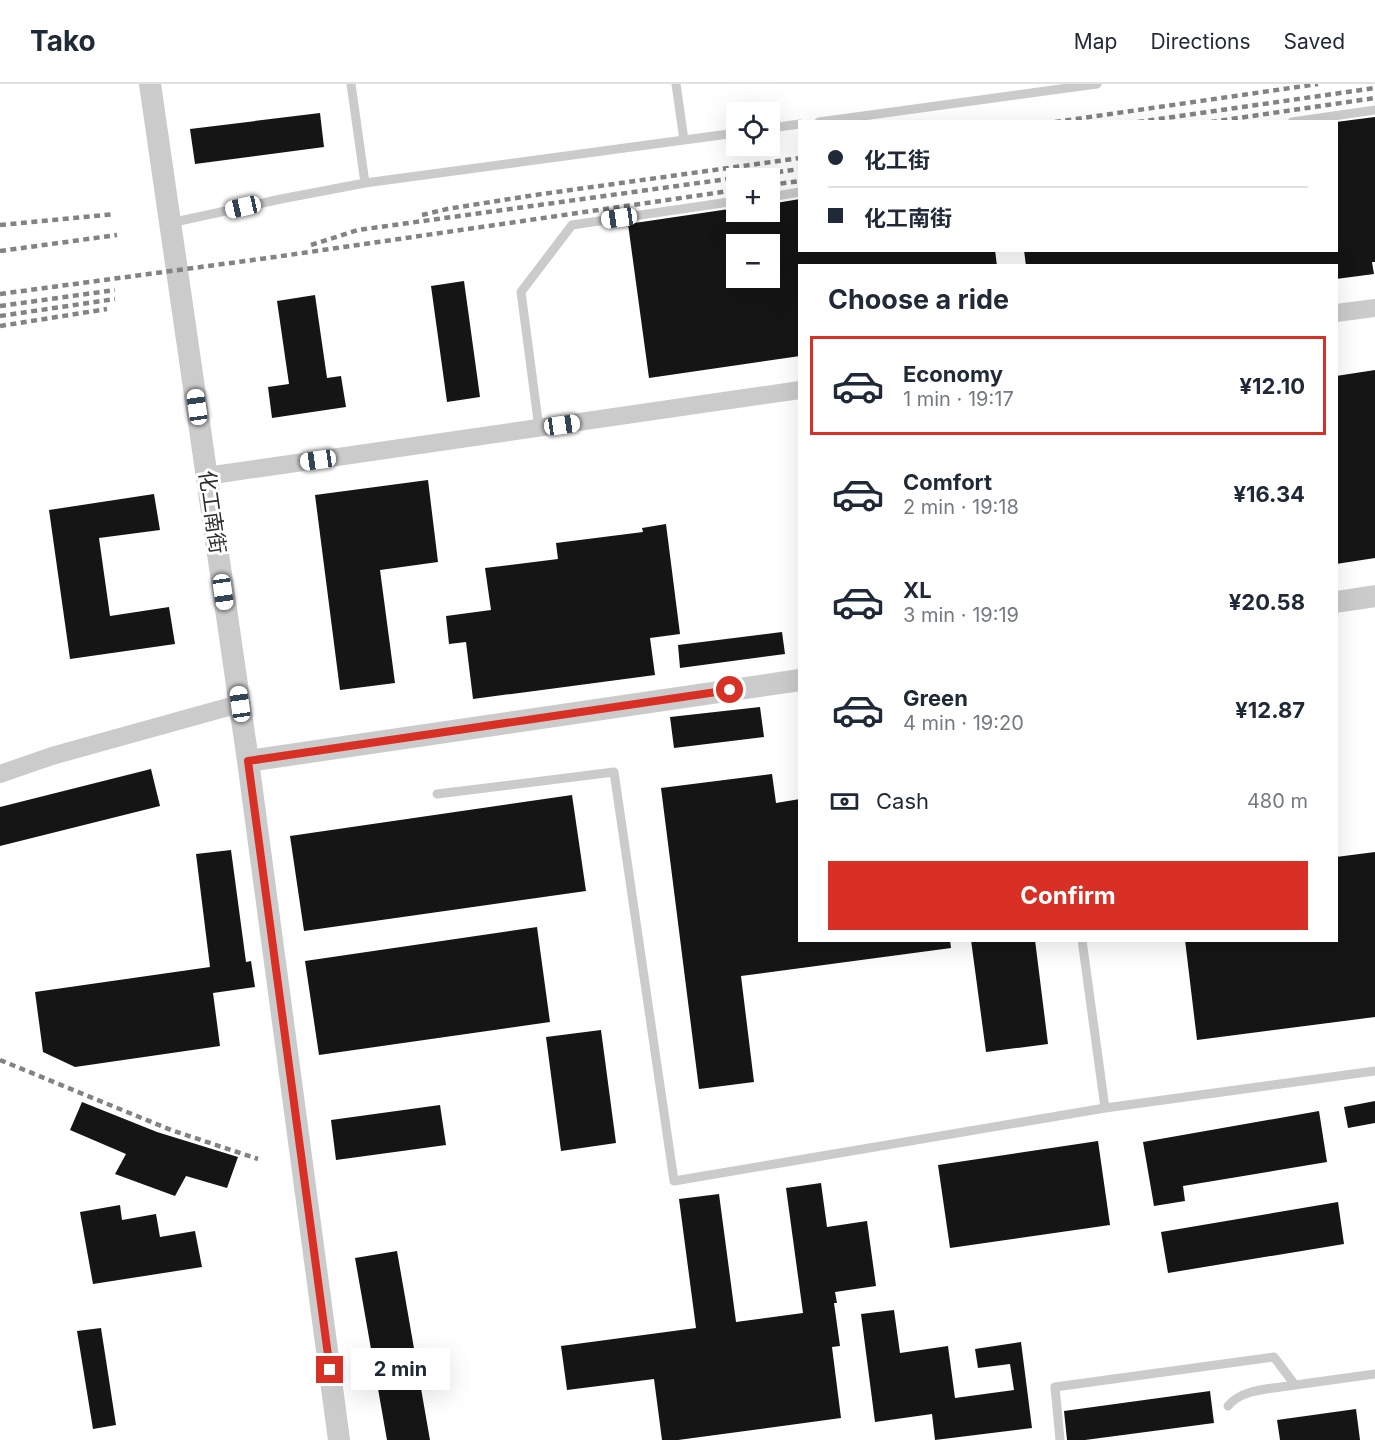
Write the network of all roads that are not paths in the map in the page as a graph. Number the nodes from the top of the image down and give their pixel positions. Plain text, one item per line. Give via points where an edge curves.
1 (150, 84) edge
2 (351, 84) edge
3 (676, 84) edge
4 (1097, 84) edge
5 (1031, 88) edge
6 (1375, 110) edge
7 (831, 120) edge
8 (1306, 120) edge
9 (798, 124) edge
10 (780, 127) edge
11 (726, 134) edge
12 (684, 140) junction
13 (365, 183) junction
14 (798, 192) edge
15 (780, 195) edge
16 (726, 202) edge
17 (169, 223) junction
18 (1375, 308) edge
19 (1338, 313) edge
20 (798, 390) edge
21 (539, 428) junction
22 (206, 476) junction
23 (1375, 596) edge
24 (1338, 602) edge
25 (798, 680) edge
26 (240, 704) junction
27 (248, 761) junction
28 (0, 774) edge
29 (437, 794) dead end
30 (1082, 942) edge
31 (1375, 1071) edge
32 (1105, 1108) junction
33 (1375, 1374) edge
34 (1295, 1385) junction
35 (1228, 1406) dead end
36 (339, 1440) edge
37 (1060, 1440) edge

1 - 17 street, 化工南街
2 - 13 lane
3 - 12 lane
4 - 5 lane
5 - 7 lane
6 - 8 lane
9 - 10 lane
11 - 12 lane
12 - 13 lane
13 - 17 lane
14 - 15 lane
16 - 21 lane via 572,225 521,292
17 - 22 street, 化工南街
18 - 19 street
20 - 21 street
21 - 22 street
22 - 26 street, 化工南街
23 - 24 street
25 - 27 street
26 - 27 street, 化工南街
26 - 28 street
27 - 36 street, 化工南街
29 - 32 lane via 614,772 675,1181
30 - 32 lane
31 - 32 lane
33 - 34 lane
34 - 35 lane via 1248,1393
34 - 37 lane via 1274,1357 1055,1387

